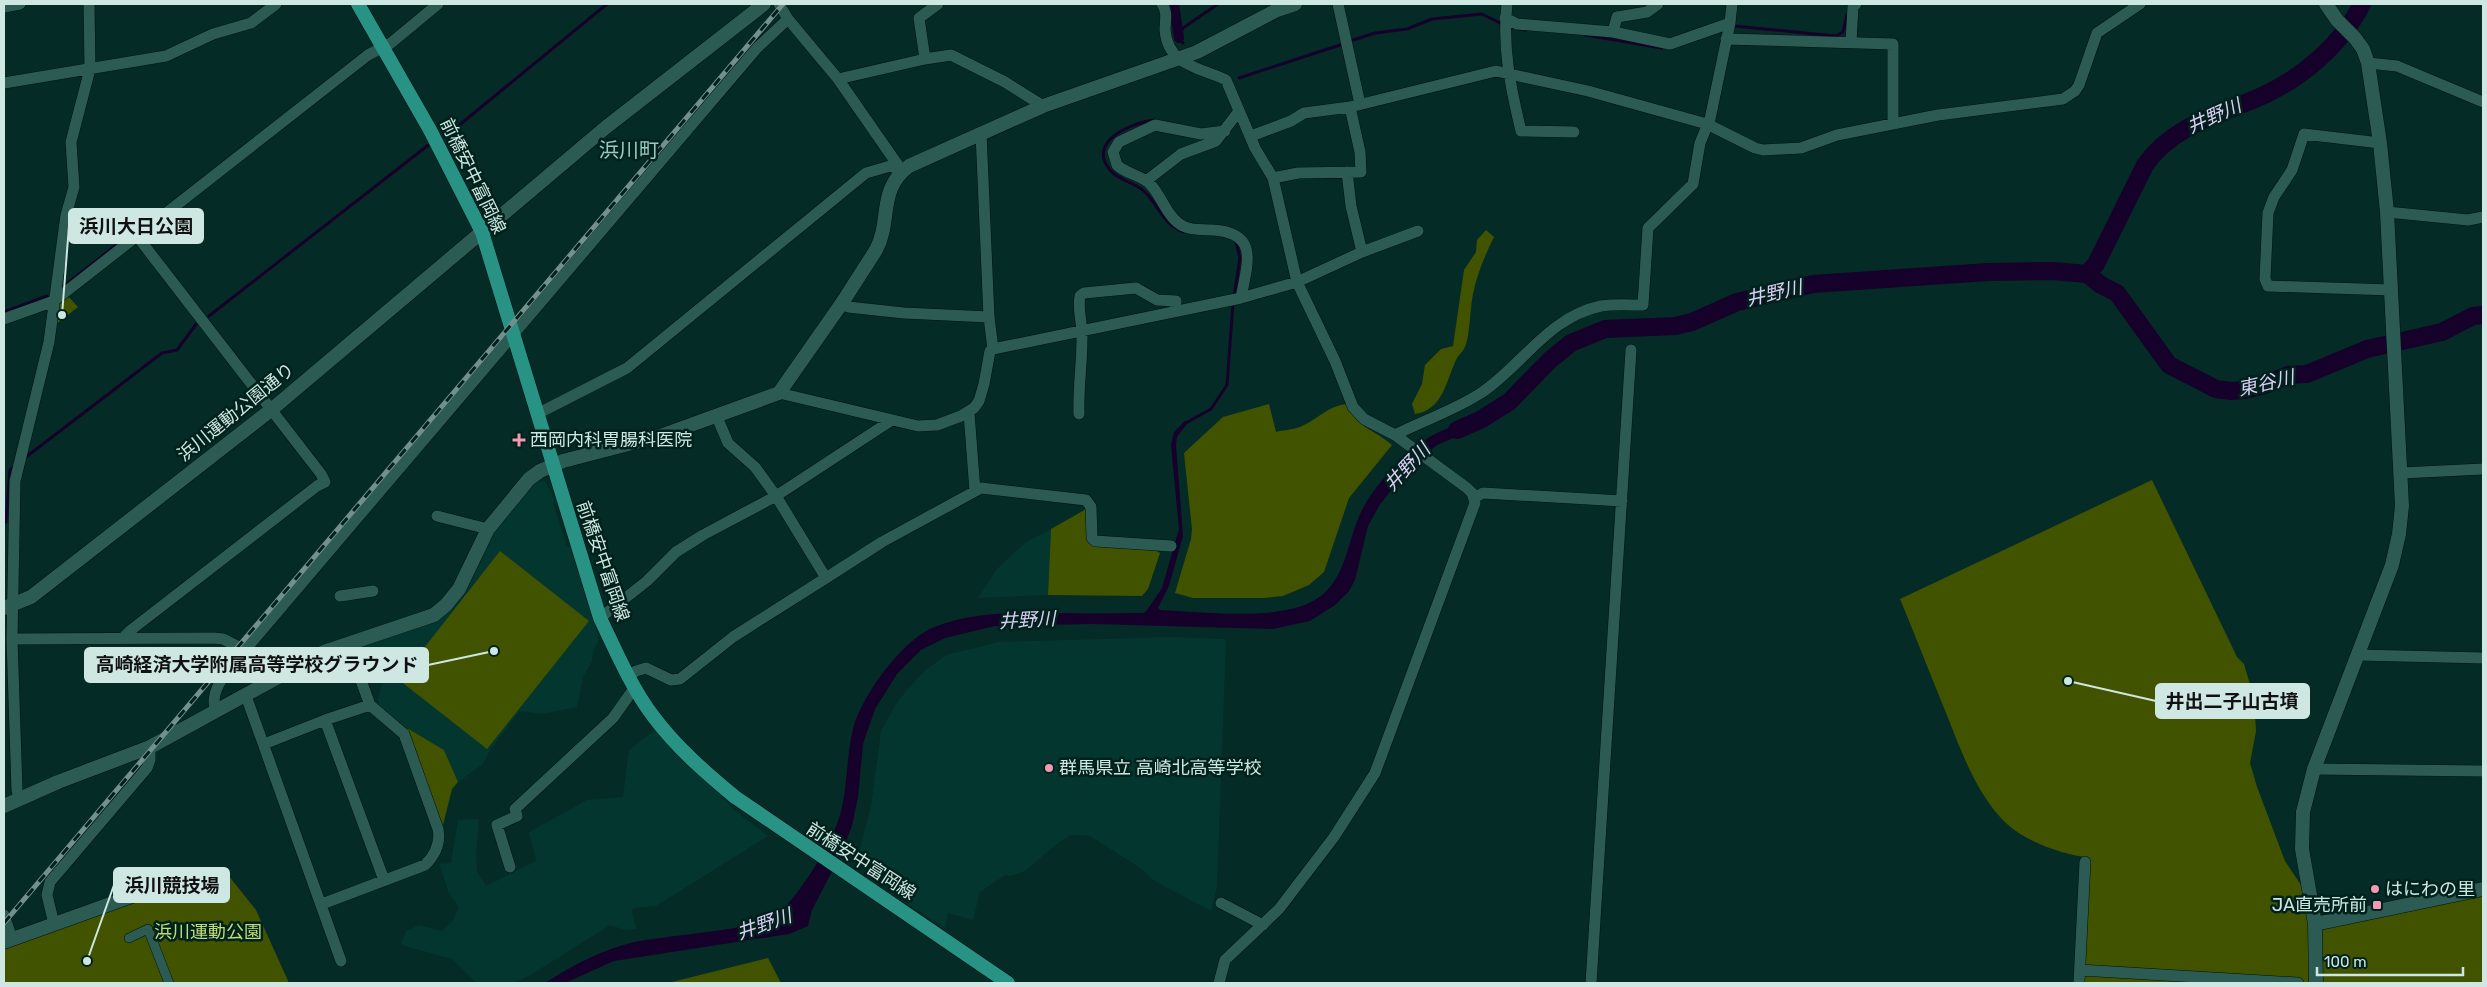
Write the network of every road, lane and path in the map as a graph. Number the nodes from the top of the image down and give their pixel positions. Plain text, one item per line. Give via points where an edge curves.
1 (20, 4) edge
2 (89, 4) edge
3 (276, 4) edge
4 (358, 4) edge
5 (438, 4) edge
6 (764, 4) edge
7 (779, 4) edge
8 (938, 4) edge
9 (1162, 4) edge
10 (1295, 4) edge
11 (1338, 4) edge
12 (1507, 4) edge
13 (1658, 4) edge
14 (1732, 4) edge
15 (1856, 4) edge
16 (2140, 4) edge
17 (2326, 4) edge
18 (4, 7) edge
19 (1506, 18) junction
20 (788, 19) junction
21 (1730, 23) junction
22 (1613, 32) junction
23 (1726, 39) junction
24 (1851, 42) junction
25 (383, 46) junction
26 (924, 59) junction
27 (1178, 60) junction
28 (2368, 63) junction
29 (90, 69) junction
30 (1508, 73) junction
31 (838, 79) junction
32 (4, 83) edge
33 (2483, 102) edge
34 (1043, 106) junction
35 (1355, 106) junction
36 (1239, 111) junction
37 (1707, 124) junction
38 (1893, 124) junction
39 (1225, 131) junction
40 (1574, 132) dead end
41 (981, 133) junction
42 (1251, 136) junction
43 (2380, 143) junction
44 (902, 171) junction
45 (1347, 172) junction
46 (1273, 178) junction
47 (1146, 181) junction
48 (2387, 212) junction
49 (2483, 216) edge
50 (1418, 230) dead end
51 (482, 232) junction
52 (137, 236) junction
53 (1362, 252) junction
54 (1297, 282) junction
55 (2391, 290) junction
56 (1235, 299) junction
57 (54, 300) junction
58 (842, 303) junction
59 (1175, 310) junction
60 (989, 317) junction
61 (4, 319) edge
62 (1081, 331) junction
63 (513, 335) junction
64 (993, 349) junction
65 (1630, 350) dead end
66 (779, 393) junction
67 (271, 410) junction
68 (969, 413) junction
69 (537, 414) junction
70 (1079, 414) dead end
71 (717, 417) junction
72 (892, 420) junction
73 (1395, 435) junction
74 (552, 466) junction
75 (2483, 468) edge
76 (2401, 473) junction
77 (976, 491) junction
78 (776, 496) junction
79 (1474, 498) junction
80 (1622, 501) junction
81 (436, 516) dead end
82 (488, 529) junction
83 (1171, 550) dead end
84 (826, 578) junction
85 (373, 591) dead end
86 (340, 596) dead end
87 (8, 607) edge
88 (600, 618) junction
89 (123, 638) junction
90 (12, 639) junction
91 (348, 645) junction
92 (245, 650) junction
93 (2358, 656) junction
94 (2483, 658) edge
95 (630, 676) junction
96 (637, 689) junction
97 (246, 696) junction
98 (370, 705) junction
99 (216, 712) junction
100 (324, 720) junction
101 (264, 744) junction
102 (150, 747) junction
103 (2314, 769) junction
104 (2483, 772) edge
105 (19, 798) junction
106 (4, 806) edge
107 (2085, 862) dead end
108 (510, 867) dead end
109 (384, 880) junction
110 (152, 889) dead end
111 (2483, 889) edge
112 (1221, 903) dead end
113 (322, 904) junction
114 (4, 915) edge
115 (54, 924) junction
116 (2315, 924) junction
117 (1263, 925) junction
118 (129, 938) dead end
119 (8, 941) edge
120 (341, 961) dead end
121 (2080, 970) junction
122 (169, 983) edge
123 (1008, 983) edge
124 (1219, 983) edge
125 (1591, 983) edge
126 (2079, 983) edge
127 (2298, 983) edge
128 (2316, 983) edge

1 - 18 street
2 - 29 street
3 - 29 street via 251,23 214,34 166,56
4 - 25 main road, 前橋安中富岡線
5 - 25 street via 398,38
6 - 51 street, 浜川運動公園通り via 605,128
7 - 20 street
8 - 26 street via 919,18
9 - 27 street via 1166,11 1168,47
10 - 27 street
11 - 35 street
12 - 19 street
13 - 22 street via 1647,12 1617,16
14 - 21 street
15 - 24 street via 1853,7
16 - 38 street via 2097,33 2079,85 2070,96 2003,108 1938,114
17 - 28 street via 2363,49
19 - 22 street via 1517,24
19 - 30 street
20 - 31 street
20 - 63 street via 757,48
21 - 22 street via 1670,44
21 - 23 street
23 - 24 street
23 - 37 street
24 - 38 street via 1893,44
25 - 51 main road, 前橋安中富岡線
25 - 52 street
26 - 31 street
26 - 34 street via 951,55 1005,82
27 - 34 street
27 - 36 street via 1226,80
28 - 33 street via 2397,66
28 - 43 street
29 - 32 street
29 - 57 street via 71,142 74,187 66,215
30 - 35 street via 1496,71
30 - 37 street
30 - 40 street via 1521,131
31 - 44 street
34 - 41 street
35 - 42 street via 1304,113 1291,122
35 - 45 street via 1361,172
36 - 39 street
36 - 42 street
37 - 38 street via 1755,148 1774,150 1801,148 1837,135
37 - 73 street via 1693,184 1648,228 1643,305 1601,306 1580,314 1546,333 1480,394
39 - 47 street via 1210,144 1181,154
39 - 47 street via 1201,134 1155,125 1119,142 1112,152 1117,165
41 - 44 street
41 - 60 street
42 - 46 street
43 - 48 street
43 - 55 street via 2304,134 2292,170 2274,197 2268,213 2265,279 2268,286
44 - 58 street via 888,192 880,242
44 - 69 street via 890,166 866,173 627,368
45 - 46 street via 1298,173
45 - 53 street
46 - 54 street
47 - 56 street via 1172,217 1183,226 1229,231 1244,242 1248,257
48 - 49 street via 2468,220
48 - 55 street
50 - 53 street
51 - 63 main road, 前橋安中富岡線
51 - 67 street, 浜川運動公園通り
52 - 57 street
52 - 67 street
53 - 54 street
54 - 56 street
54 - 73 street via 1353,407 1364,419
55 - 76 street
56 - 59 street
57 - 61 street
57 - 87 street via 48,342 14,481
58 - 60 street via 904,313
58 - 66 street
59 - 62 street
59 - 62 street via 1176,301 1158,300 1136,288 1084,293 1078,306
60 - 64 street
62 - 64 street
62 - 70 street
63 - 69 main road, 前橋安中富岡線
63 - 92 street
64 - 68 street via 979,402
65 - 80 street
66 - 71 street
66 - 72 street
67 - 87 street, 浜川運動公園通り via 31,597
67 - 89 street via 325,482
68 - 72 street via 928,426
68 - 77 street
69 - 74 main road, 前橋安中富岡線
71 - 74 street via 663,436
71 - 78 street via 728,443 755,467
72 - 78 street
73 - 79 street via 1467,488
74 - 82 street via 529,479
74 - 88 main road, 前橋安中富岡線
75 - 76 street
76 - 93 street via 2402,506 2396,549
77 - 83 street via 986,487 1086,500 1091,506 1092,538 1095,541
77 - 84 street via 882,542
78 - 84 street
78 - 88 street via 703,534 676,552 647,581
79 - 80 street via 1483,493
79 - 117 street via 1473,510 1375,773 1334,837
80 - 125 street
81 - 82 street
82 - 91 street via 459,588 446,605 420,621
84 - 95 street via 733,637 680,679 671,680 646,668
85 - 86 street
87 - 90 street
88 - 95 main road, 前橋安中富岡線
89 - 90 street
89 - 92 street via 214,638
90 - 105 street
91 - 97 street via 324,652
91 - 98 street
92 - 99 street via 215,690 213,703
93 - 94 street
93 - 103 street
95 - 96 main road, 前橋安中富岡線
96 - 108 street via 613,718 516,808 517,816 497,825
96 - 123 main road, 前橋安中富岡線 via 657,721 709,776 760,816
97 - 99 street
97 - 101 street
98 - 100 street
98 - 109 street via 404,734 439,834 435,853 424,865
99 - 102 street
100 - 101 street
100 - 109 street
101 - 113 street
102 - 105 street
102 - 115 street via 147,768 50,882 47,895
103 - 104 street
103 - 116 street via 2303,812 2301,838
105 - 106 street
107 - 121 street
109 - 113 street
110 - 115 street
111 - 116 street
112 - 117 street
113 - 120 street
114 - 119 street
115 - 119 street
116 - 128 street
117 - 124 street via 1225,960
118 - 122 street via 148,929
121 - 126 street
121 - 127 street

